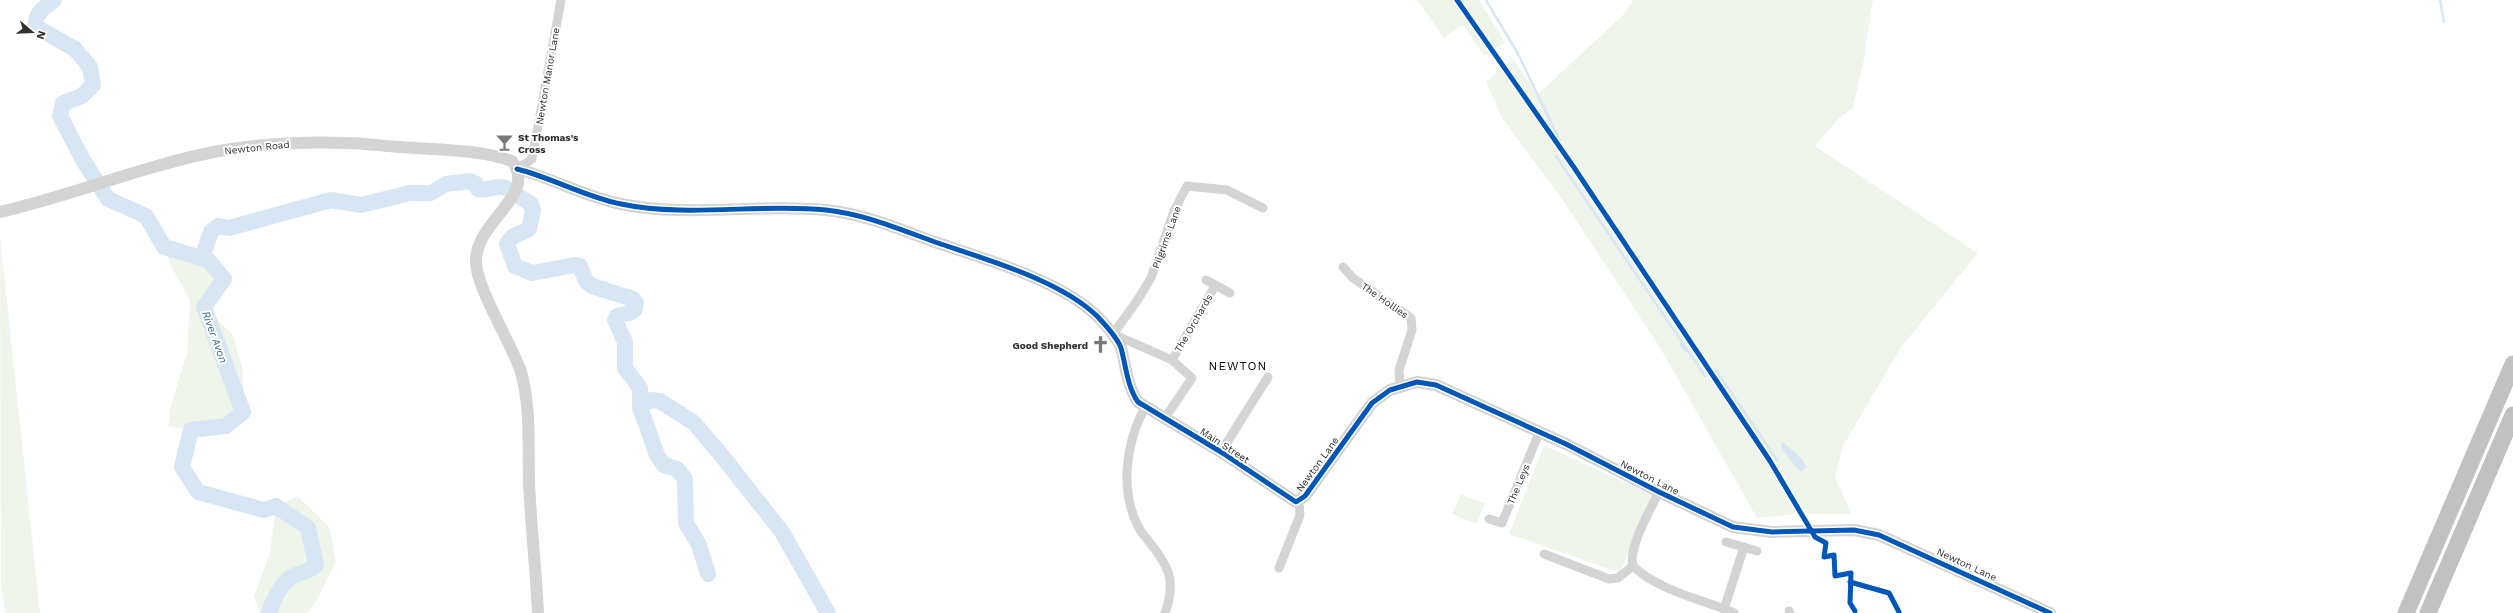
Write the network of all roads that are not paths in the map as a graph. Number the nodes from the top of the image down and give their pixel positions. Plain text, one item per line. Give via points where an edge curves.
1 (561, 0) edge
2 (517, 169) junction
3 (1263, 208) dead end
4 (0, 212) edge
5 (1343, 267) dead end
6 (1206, 280) dead end
7 (1215, 286) junction
8 (1230, 293) dead end
9 (1113, 334) junction
10 (1172, 360) junction
11 (2513, 364) edge
12 (1268, 377) dead end
13 (1400, 385) junction
14 (1145, 407) junction
15 (2513, 415) edge
16 (1165, 418) junction
17 (1539, 433) junction
18 (1222, 452) junction
19 (1659, 492) junction
20 (1296, 501) junction
21 (1490, 519) dead end
22 (1726, 542) dead end
23 (1744, 548) junction
24 (1757, 551) dead end
25 (1544, 554) dead end
26 (1633, 566) junction
27 (1279, 568) dead end
28 (1724, 609) junction
29 (538, 613) edge
30 (1165, 613) edge
31 (1734, 613) edge
32 (2050, 613) edge
33 (2406, 613) edge
34 (2428, 613) edge

1 - 2 street, Newton Manor Lane via 532,159
2 - 4 street, Newton Road via 512,161 477,154 347,143 296,143 218,152
2 - 9 street, Newton Road via 621,205 652,208 825,210 855,214 985,259 1052,287 1083,303
2 - 29 street via 519,187 480,239 475,262 482,286 521,373 526,405
3 - 9 street, Pilgrims Lane via 1227,190 1187,186 1174,211 1151,278
5 - 13 street, The Hollies via 1353,278 1411,318 1412,330 1399,370
6 - 7 street, The Orchards
7 - 8 street, The Orchards
7 - 10 street, The Orchards
9 - 10 street
9 - 14 street, Newton Road via 1120,346 1132,392 1138,402
10 - 16 street via 1192,378
11 - 33 highway
12 - 18 street
13 - 17 street, Newton Lane via 1417,382 1436,385
13 - 20 street, Newton Lane via 1372,403
14 - 16 street, Main Street
14 - 30 street via 1131,439 1128,461 1129,492 1139,529 1168,568 1171,586
15 - 34 highway
16 - 18 street, Main Street
17 - 19 street, Newton Lane via 1566,444
17 - 21 street, The Leys via 1502,523
18 - 20 street, Main Street
19 - 26 street via 1631,558
19 - 32 street, Newton Lane via 1733,527 1762,532 1854,530 1879,535
20 - 27 street via 1300,515
22 - 23 street
23 - 24 street
23 - 28 street
25 - 26 street via 1609,579 1618,578
26 - 28 street via 1642,574 1691,598
28 - 31 street

